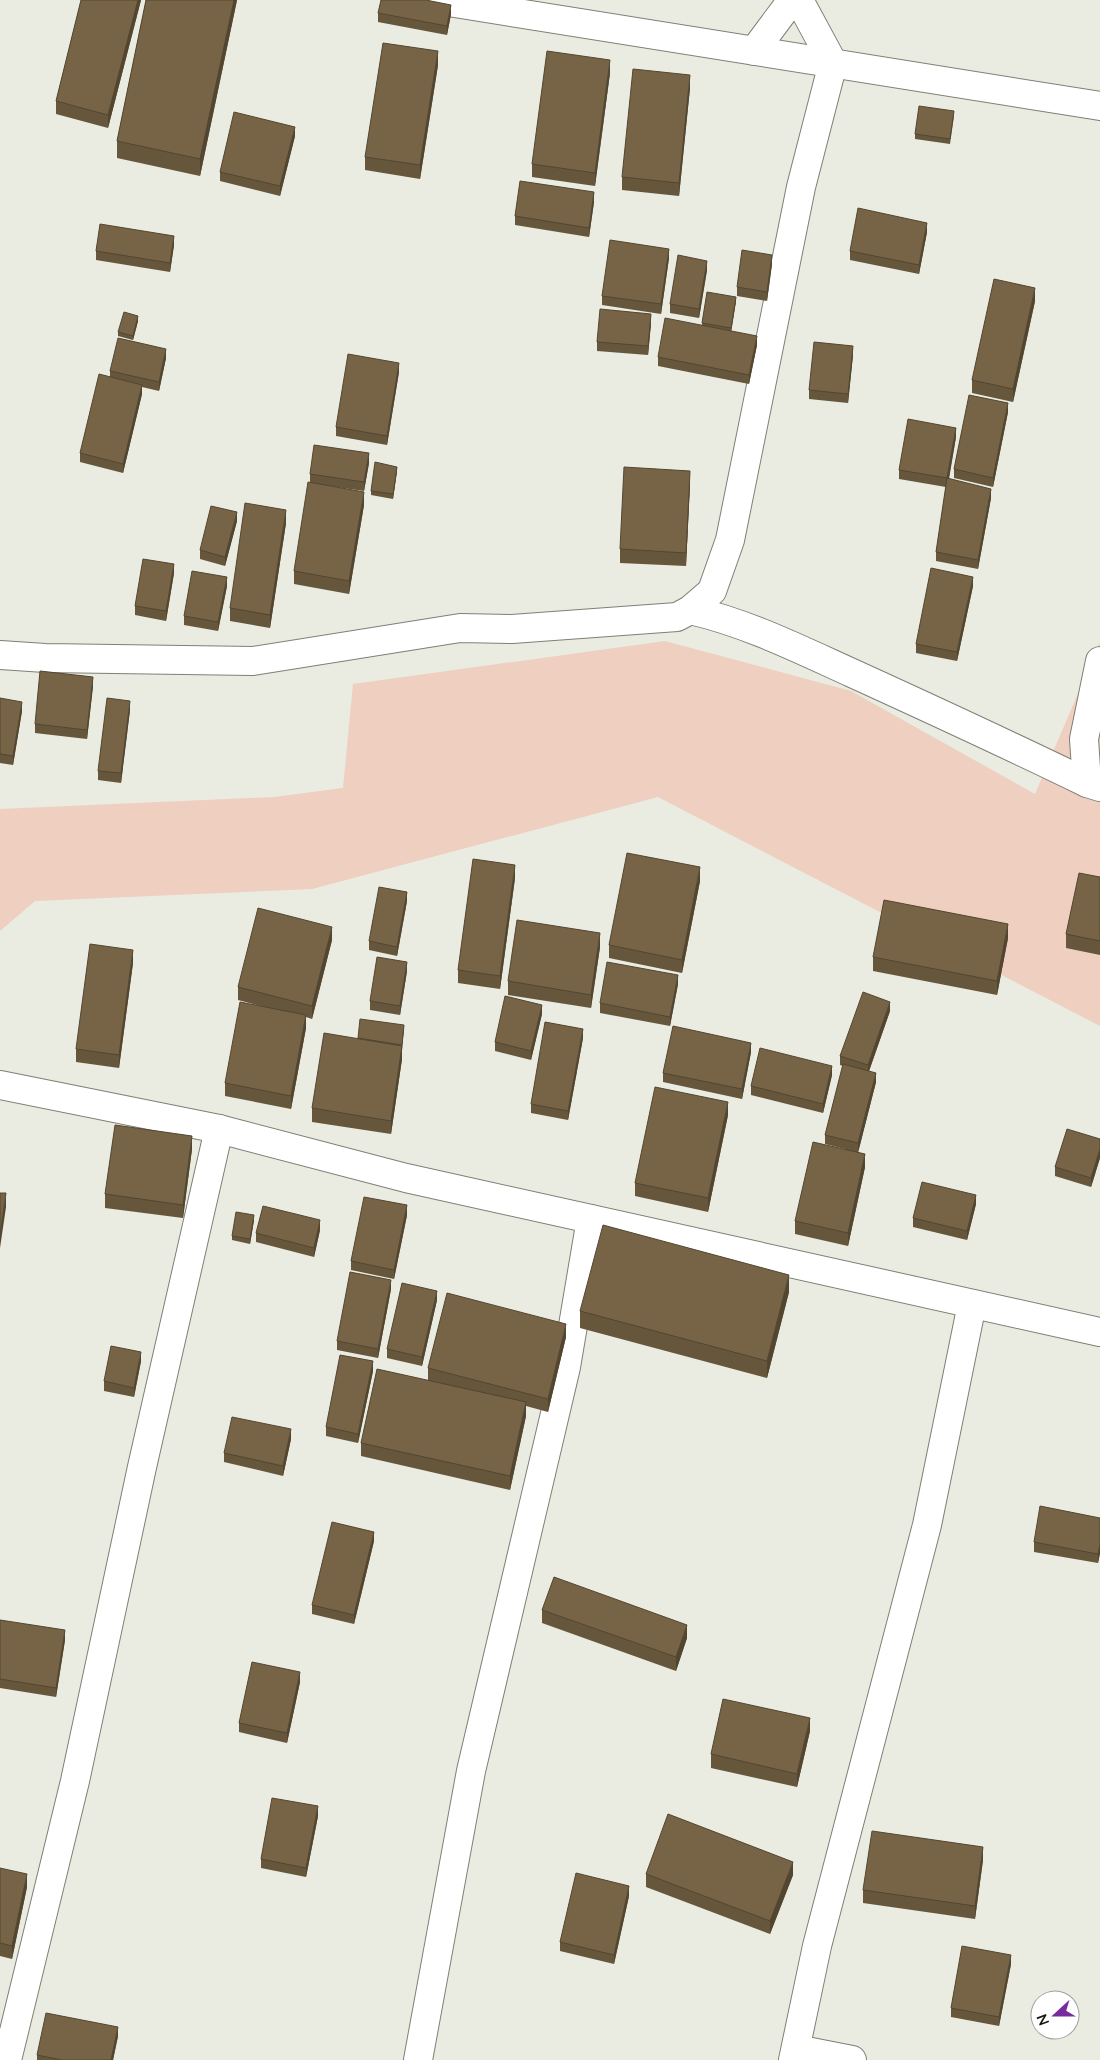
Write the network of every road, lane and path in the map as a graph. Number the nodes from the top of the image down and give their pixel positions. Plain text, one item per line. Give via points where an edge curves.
1 (436, 0) edge
2 (792, 0) edge
3 (799, 0) edge
4 (754, 51) junction
5 (833, 63) junction
6 (1100, 106) edge
7 (690, 610) junction
8 (0, 656) edge
9 (1100, 660) edge
10 (1084, 739) junction
11 (1054, 767) junction
12 (1094, 785) edge
13 (0, 1085) edge
14 (219, 1129) junction
15 (591, 1218) junction
16 (972, 1304) junction
17 (1100, 1332) edge
18 (795, 2055) edge
19 (7, 2060) edge
20 (418, 2060) edge
21 (852, 2060) edge

1 - 4 street
2 - 4 street
3 - 5 street
4 - 5 street
5 - 6 street
5 - 7 street via 801,187 730,540 712,591
7 - 8 street via 677,617 512,629 460,628 253,661
7 - 11 street via 754,629
9 - 10 street
10 - 11 street
10 - 12 street
11 - 12 street
13 - 14 street
14 - 15 street via 406,1178
14 - 19 street via 75,1781
15 - 16 street
15 - 20 street via 566,1368 471,1771
16 - 17 street
16 - 18 street via 927,1525 817,1946
18 - 21 street

